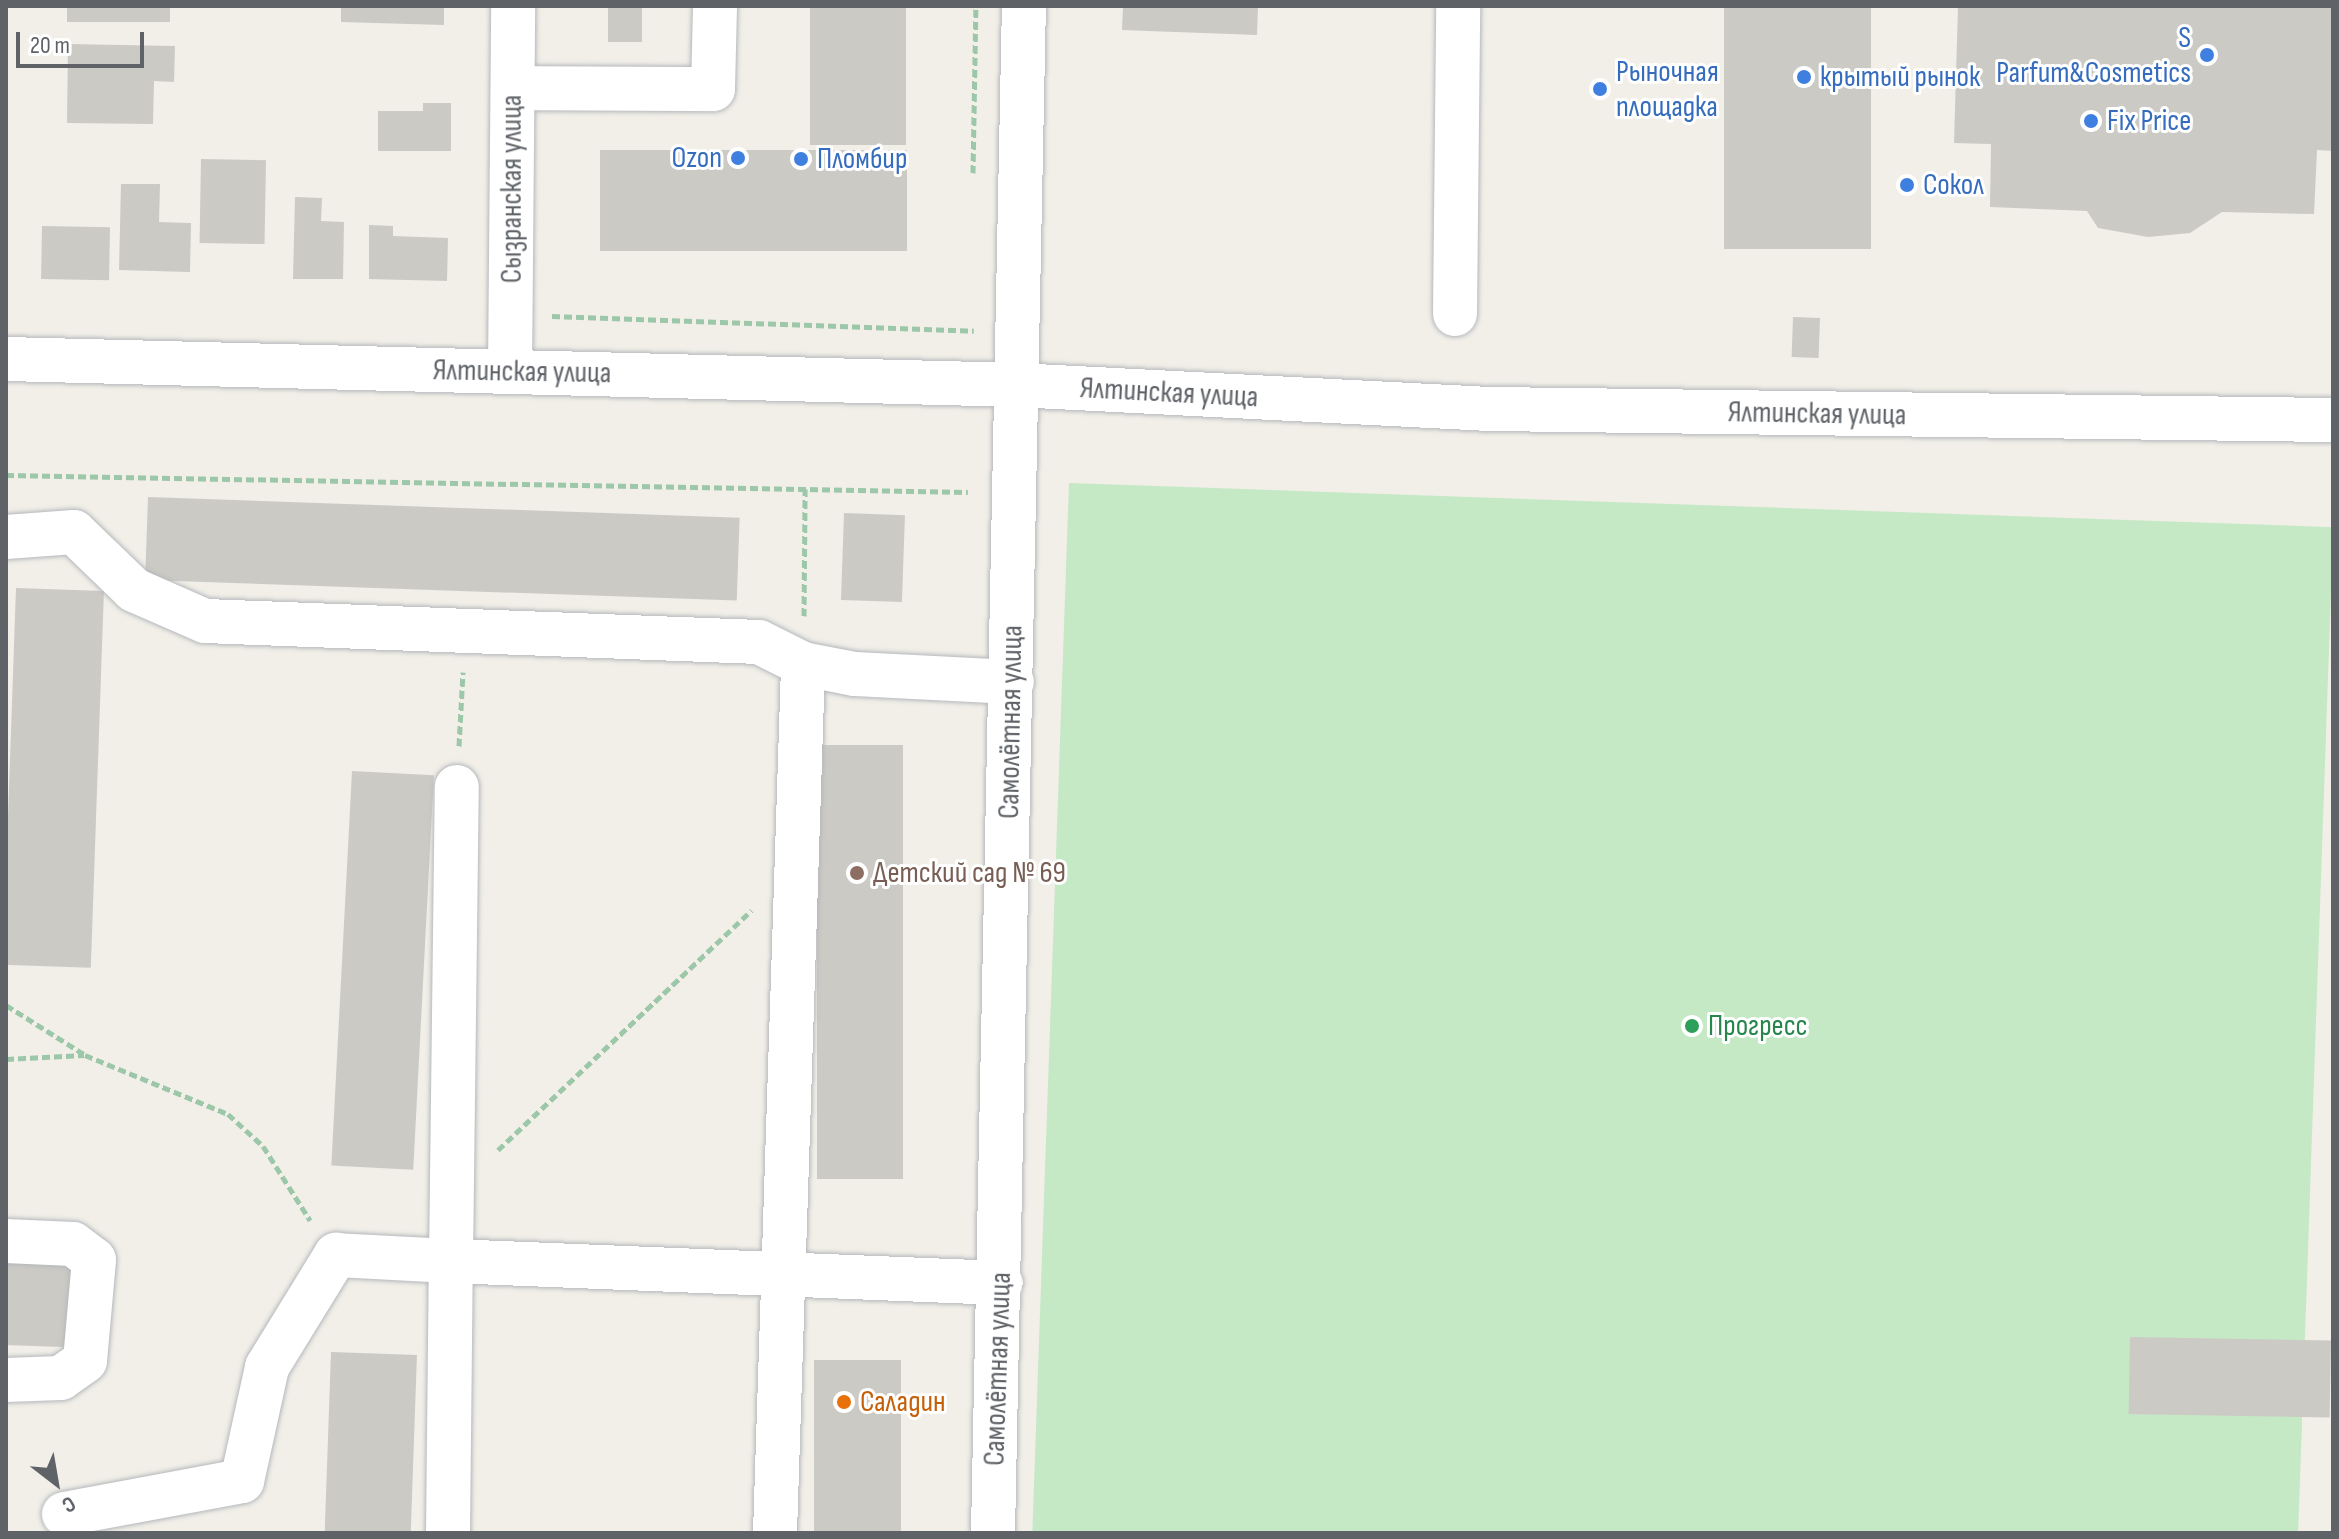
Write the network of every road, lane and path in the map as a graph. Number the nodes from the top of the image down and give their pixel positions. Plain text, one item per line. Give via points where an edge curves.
1 (513, 6) edge
2 (715, 6) edge
3 (1024, 6) edge
4 (1458, 6) edge
5 (513, 88) junction
6 (511, 314) junction
7 (1455, 314) dead end
8 (1016, 332) junction
9 (6, 359) edge
10 (510, 372) junction
11 (1016, 385) junction
12 (2333, 420) edge
13 (6, 475) edge
14 (805, 489) junction
15 (968, 492) dead end
16 (6, 537) edge
17 (464, 631) junction
18 (803, 664) junction
19 (1012, 682) junction
20 (457, 787) joint
21 (797, 868) junction
22 (6, 1005) edge
23 (85, 1055) junction
24 (6, 1059) edge
25 (454, 1192) junction
26 (6, 1241) edge
27 (336, 1255) junction
28 (451, 1261) junction
29 (784, 1275) junction
30 (1001, 1283) junction
31 (6, 1380) edge
32 (64, 1514) dead end
33 (448, 1533) edge
34 (775, 1533) edge
35 (993, 1533) edge

1 - 5 street, Сызранская улица
2 - 5 street via 713,89
3 - 8 street, Самолётная улица
4 - 7 street
5 - 6 street, Сызранская улица
6 - 8 path
6 - 10 street, Сызранская улица
8 - 11 street, Самолётная улица
9 - 10 street, Ялтинская улица
10 - 11 street, Ялтинская улица
11 - 12 street, Ялтинская улица via 1491,409
11 - 19 street, Самолётная улица
13 - 14 path
14 - 15 path
14 - 18 path
16 - 17 street via 74,532 134,590 205,621
17 - 18 street via 759,642
17 - 20 path
18 - 19 street via 855,674
18 - 21 street
19 - 30 street, Самолётная улица
20 - 25 street
21 - 25 path
21 - 29 street
22 - 23 path
23 - 24 path
23 - 27 path via 228,1114 263,1146
25 - 28 street
26 - 31 street via 73,1244 94,1260 85,1361 61,1378
27 - 28 street
27 - 32 street via 267,1367 242,1481
28 - 29 street
28 - 33 street
29 - 30 street
29 - 34 street
30 - 35 street, Самолётная улица

